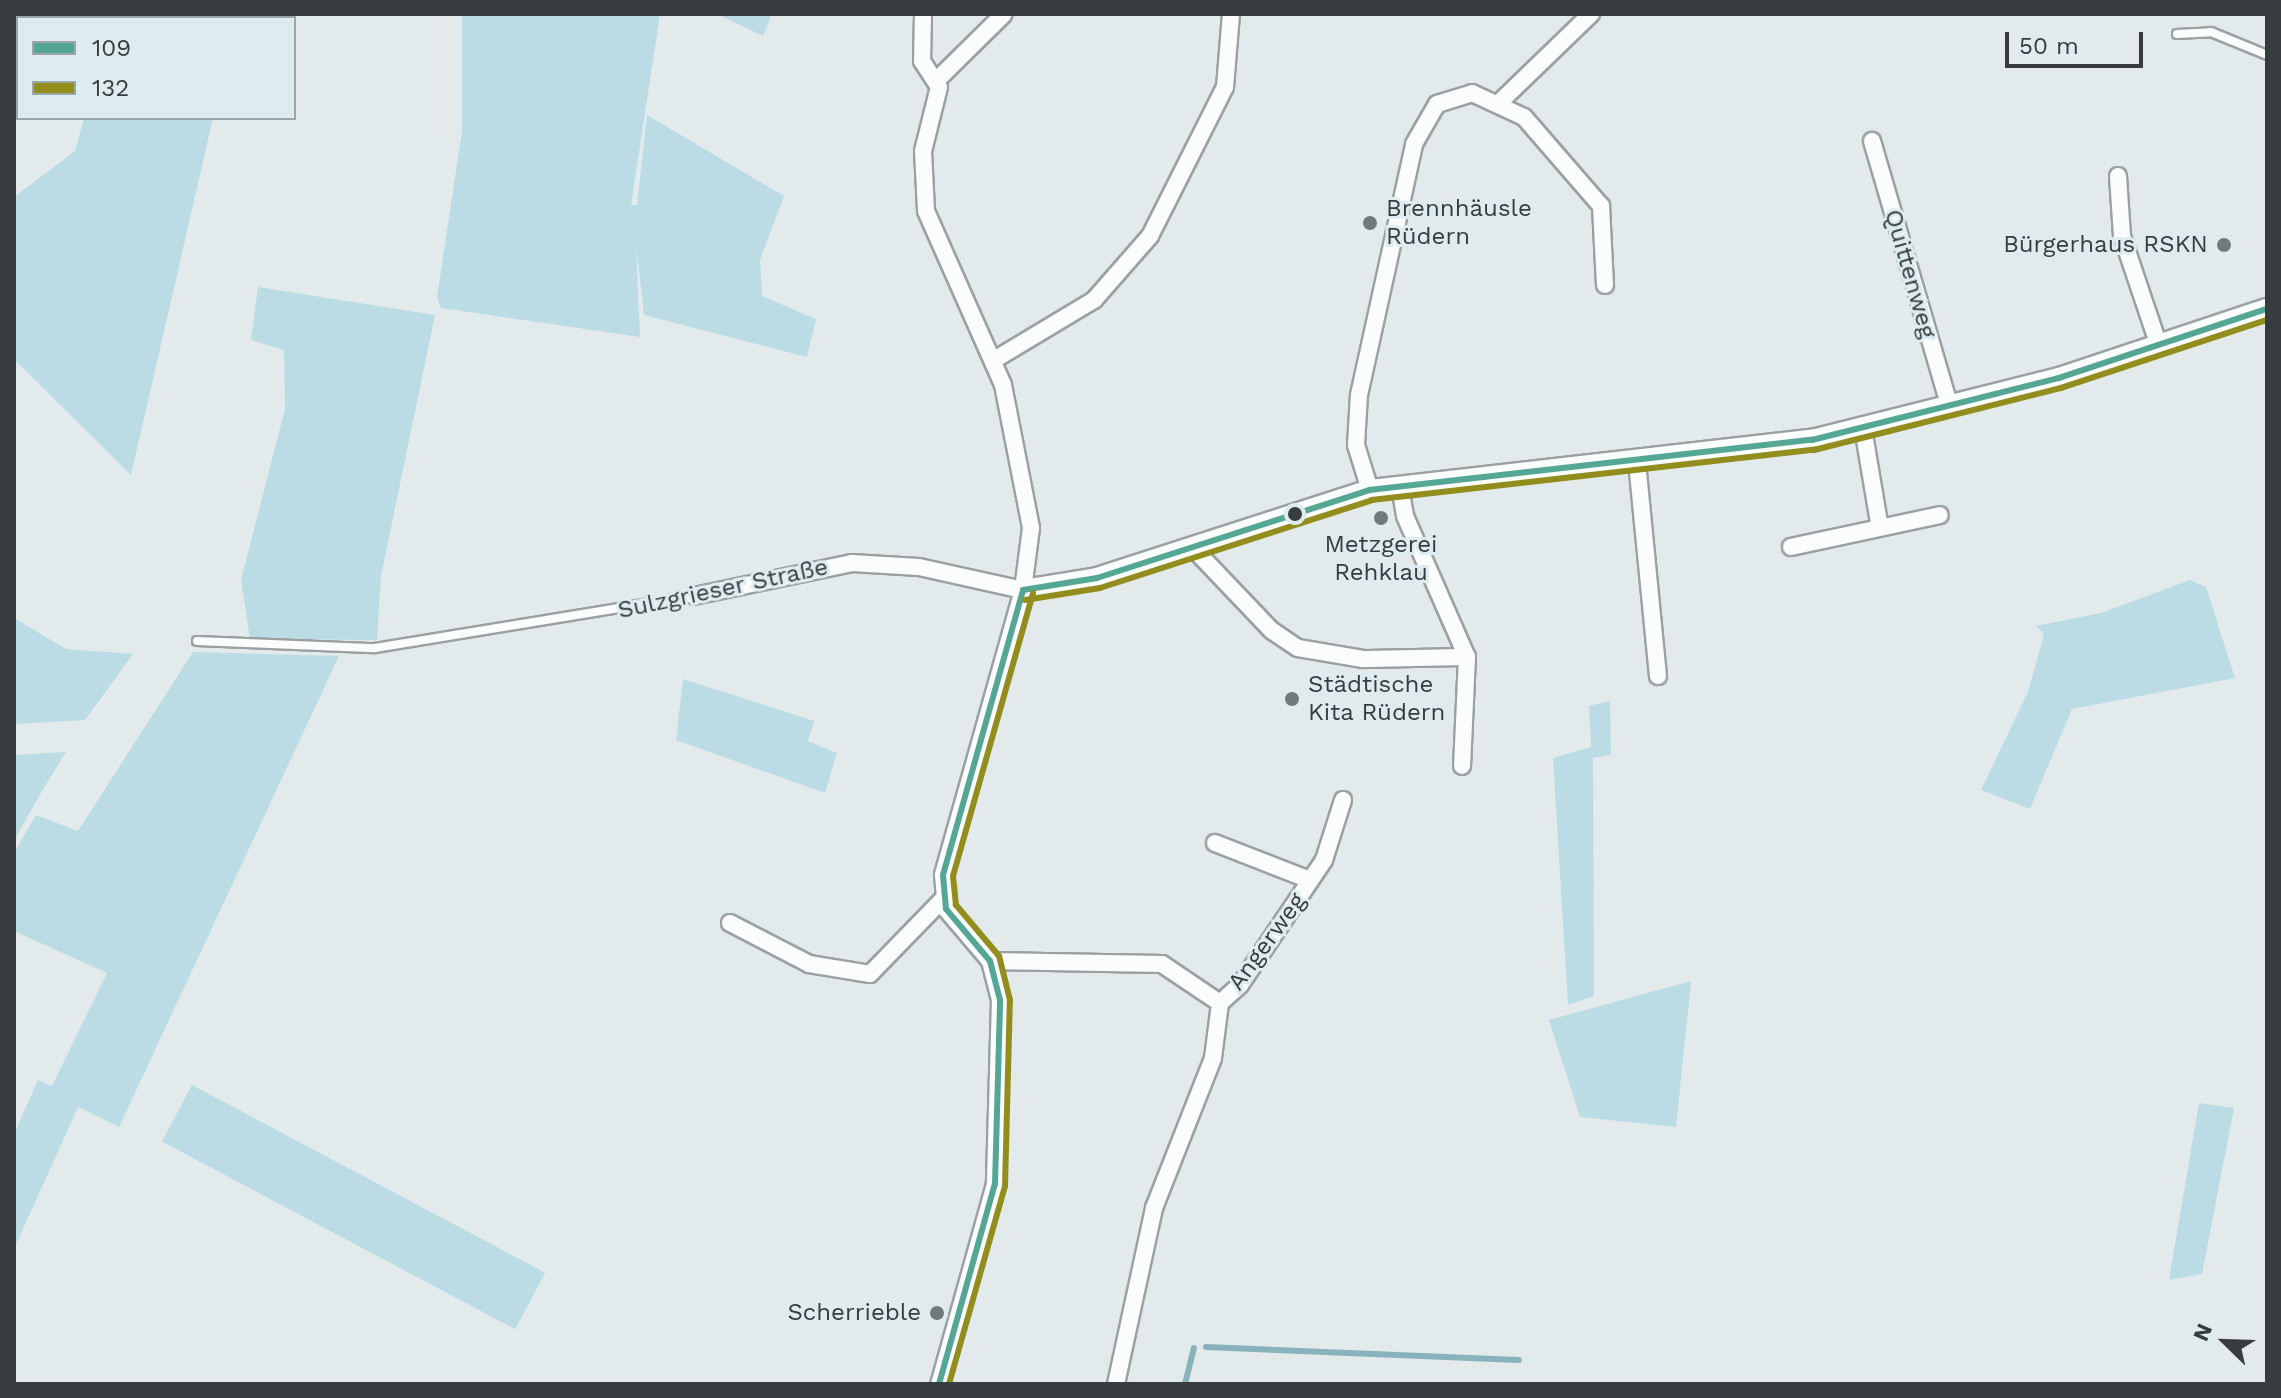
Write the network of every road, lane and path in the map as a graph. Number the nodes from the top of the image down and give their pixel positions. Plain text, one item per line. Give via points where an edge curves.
1 (923, 14) edge
2 (1004, 14) edge
3 (1231, 14) edge
4 (1591, 14) edge
5 (2177, 34) dead end
6 (2267, 55) edge
7 (936, 81) junction
8 (1501, 101) junction
9 (1872, 141) dead end
10 (2118, 176) dead end
11 (1605, 285) dead end
12 (2267, 309) edge
13 (2159, 346) junction
14 (994, 360) junction
15 (1950, 407) junction
16 (1863, 428) junction
17 (1637, 462) junction
18 (1400, 487) junction
19 (1370, 490) junction
20 (1940, 515) dead end
21 (1879, 523) junction
22 (1791, 547) dead end
23 (1193, 548) junction
24 (1023, 590) junction
25 (694, 596) joint
26 (197, 641) dead end
27 (1467, 657) junction
28 (1658, 676) dead end
29 (1462, 766) dead end
30 (1343, 800) dead end
31 (1215, 843) dead end
32 (1310, 880) junction
33 (943, 899) junction
34 (730, 923) dead end
35 (990, 961) junction
36 (1220, 1003) junction
37 (939, 1384) edge
38 (1116, 1384) edge

1 - 7 street via 922,61
2 - 7 street
3 - 14 street via 1225,87 1150,236 1094,300
4 - 8 street
5 - 6 lane via 2211,32
7 - 14 street via 923,151 926,211
8 - 11 street via 1597,201
8 - 19 street via 1453,95 1418,130 1359,395 1356,445
9 - 15 street, Quittenweg
10 - 13 street via 2122,236
12 - 13 street, Sulzgrieser Straße
13 - 15 street, Sulzgrieser Straße
14 - 24 street via 1028,493
15 - 16 street, Sulzgrieser Straße
16 - 17 street, Sulzgrieser Straße
16 - 21 street
17 - 18 street, Sulzgrieser Straße
17 - 28 street
18 - 19 street, Sulzgrieser Straße
18 - 27 street via 1405,516
19 - 23 street, Sulzgrieser Straße
20 - 21 street
21 - 22 street
23 - 24 street, Sulzgrieser Straße via 1052,590
23 - 27 street via 1271,630 1298,648 1363,659
24 - 25 street, Sulzgrieser Straße via 919,567 852,563
24 - 33 street via 952,835
25 - 26 lane, Sulzgrieser Straße via 375,648
27 - 29 street
30 - 32 street, Angerweg via 1331,844
31 - 32 street, Angerweg
32 - 36 street, Angerweg via 1240,985
33 - 34 street via 870,974 809,964
33 - 35 street
35 - 36 street via 1162,964
35 - 37 street via 1000,1000 996,1170 985,1235
36 - 38 street via 1213,1058 1154,1208

